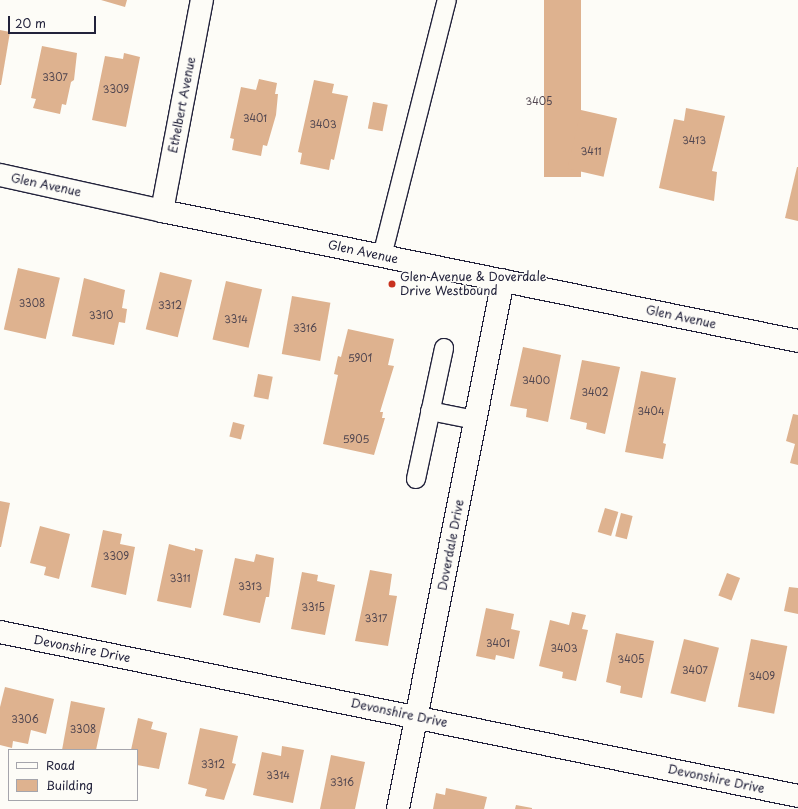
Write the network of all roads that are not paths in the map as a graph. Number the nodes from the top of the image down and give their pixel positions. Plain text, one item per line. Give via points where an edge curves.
1 (202, 0) edge
2 (448, 0) edge
3 (0, 175) edge
4 (162, 210) junction
5 (382, 256) junction
6 (503, 280) junction
7 (798, 341) edge
8 (444, 348) dead end
9 (430, 411) junction
10 (475, 420) junction
11 (416, 478) dead end
12 (0, 632) edge
13 (417, 717) junction
14 (798, 796) edge
15 (398, 809) edge

1 - 4 street, Ethelbert Avenue
2 - 5 lane
3 - 4 street, Glen Avenue
4 - 5 street, Glen Avenue
5 - 6 street, Glen Avenue
6 - 7 street, Glen Avenue
6 - 10 street, Doverdale Drive
8 - 9 lane
9 - 10 lane
9 - 11 lane
10 - 13 street, Doverdale Drive
12 - 13 street, Devonshire Drive
13 - 14 street, Devonshire Drive
13 - 15 street, Doverdale Drive

